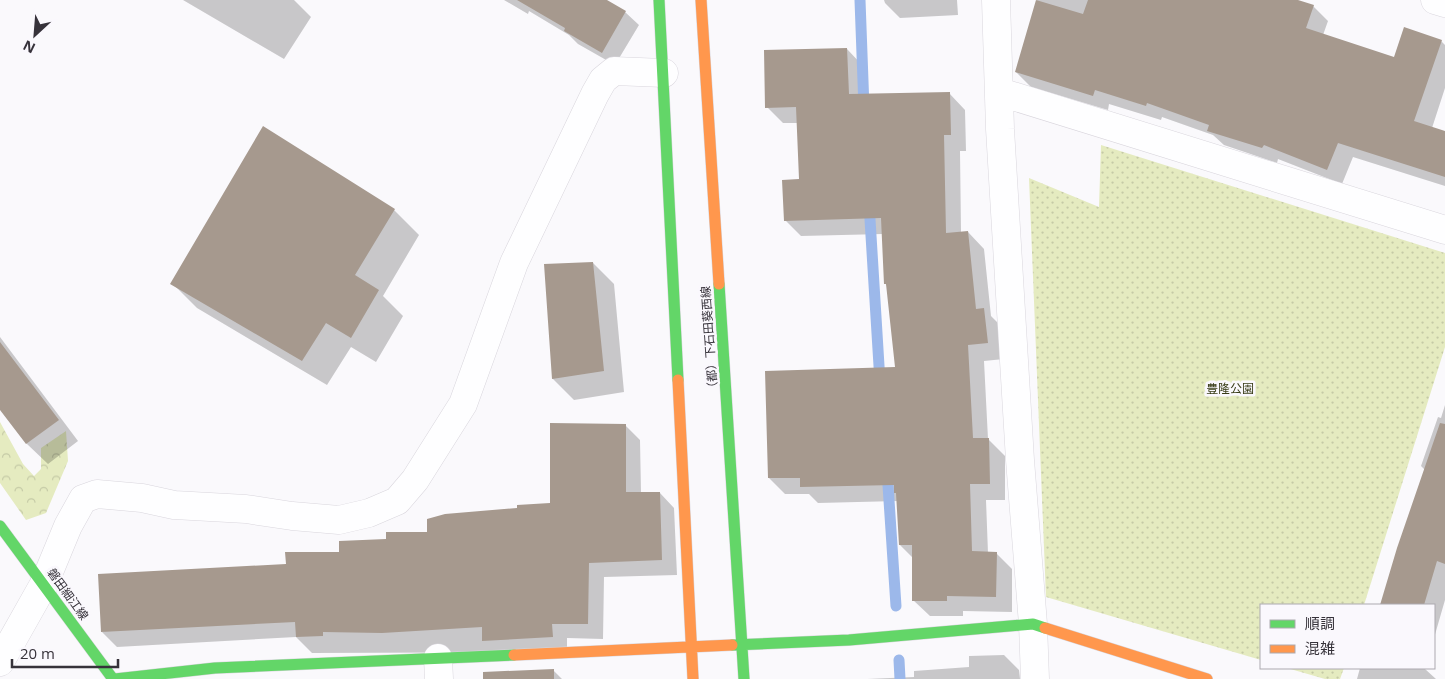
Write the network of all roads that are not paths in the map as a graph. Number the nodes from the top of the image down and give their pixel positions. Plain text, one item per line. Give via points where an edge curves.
1 (659, 0) edge
2 (701, 0) edge
3 (996, 0) edge
4 (1435, 0) edge
5 (1445, 3) edge
6 (664, 73) junction
7 (1000, 92) junction
8 (1445, 230) edge
9 (0, 526) edge
10 (44, 584) junction
11 (1033, 624) junction
12 (742, 643) junction
13 (690, 646) junction
14 (0, 662) edge
15 (439, 668) edge
16 (114, 679) edge
17 (693, 679) edge
18 (744, 679) edge
19 (1035, 679) edge
20 (1207, 679) edge

1 - 6 street
2 - 12 street, （都）下石田葵西線
3 - 7 street
4 - 5 street
6 - 10 street via 614,71 603,80 514,263 463,404 397,501 340,520 174,505 97,494 83,499 76,510
6 - 13 street
7 - 8 street
7 - 11 street via 1020,460
9 - 10 street, 磐田細江線
10 - 14 street
10 - 16 street, 磐田細江線
11 - 12 street via 849,640
11 - 19 street
11 - 20 street
12 - 13 street
12 - 18 street, （都）下石田葵西線
13 - 15 street
13 - 17 street
15 - 16 street via 215,668

